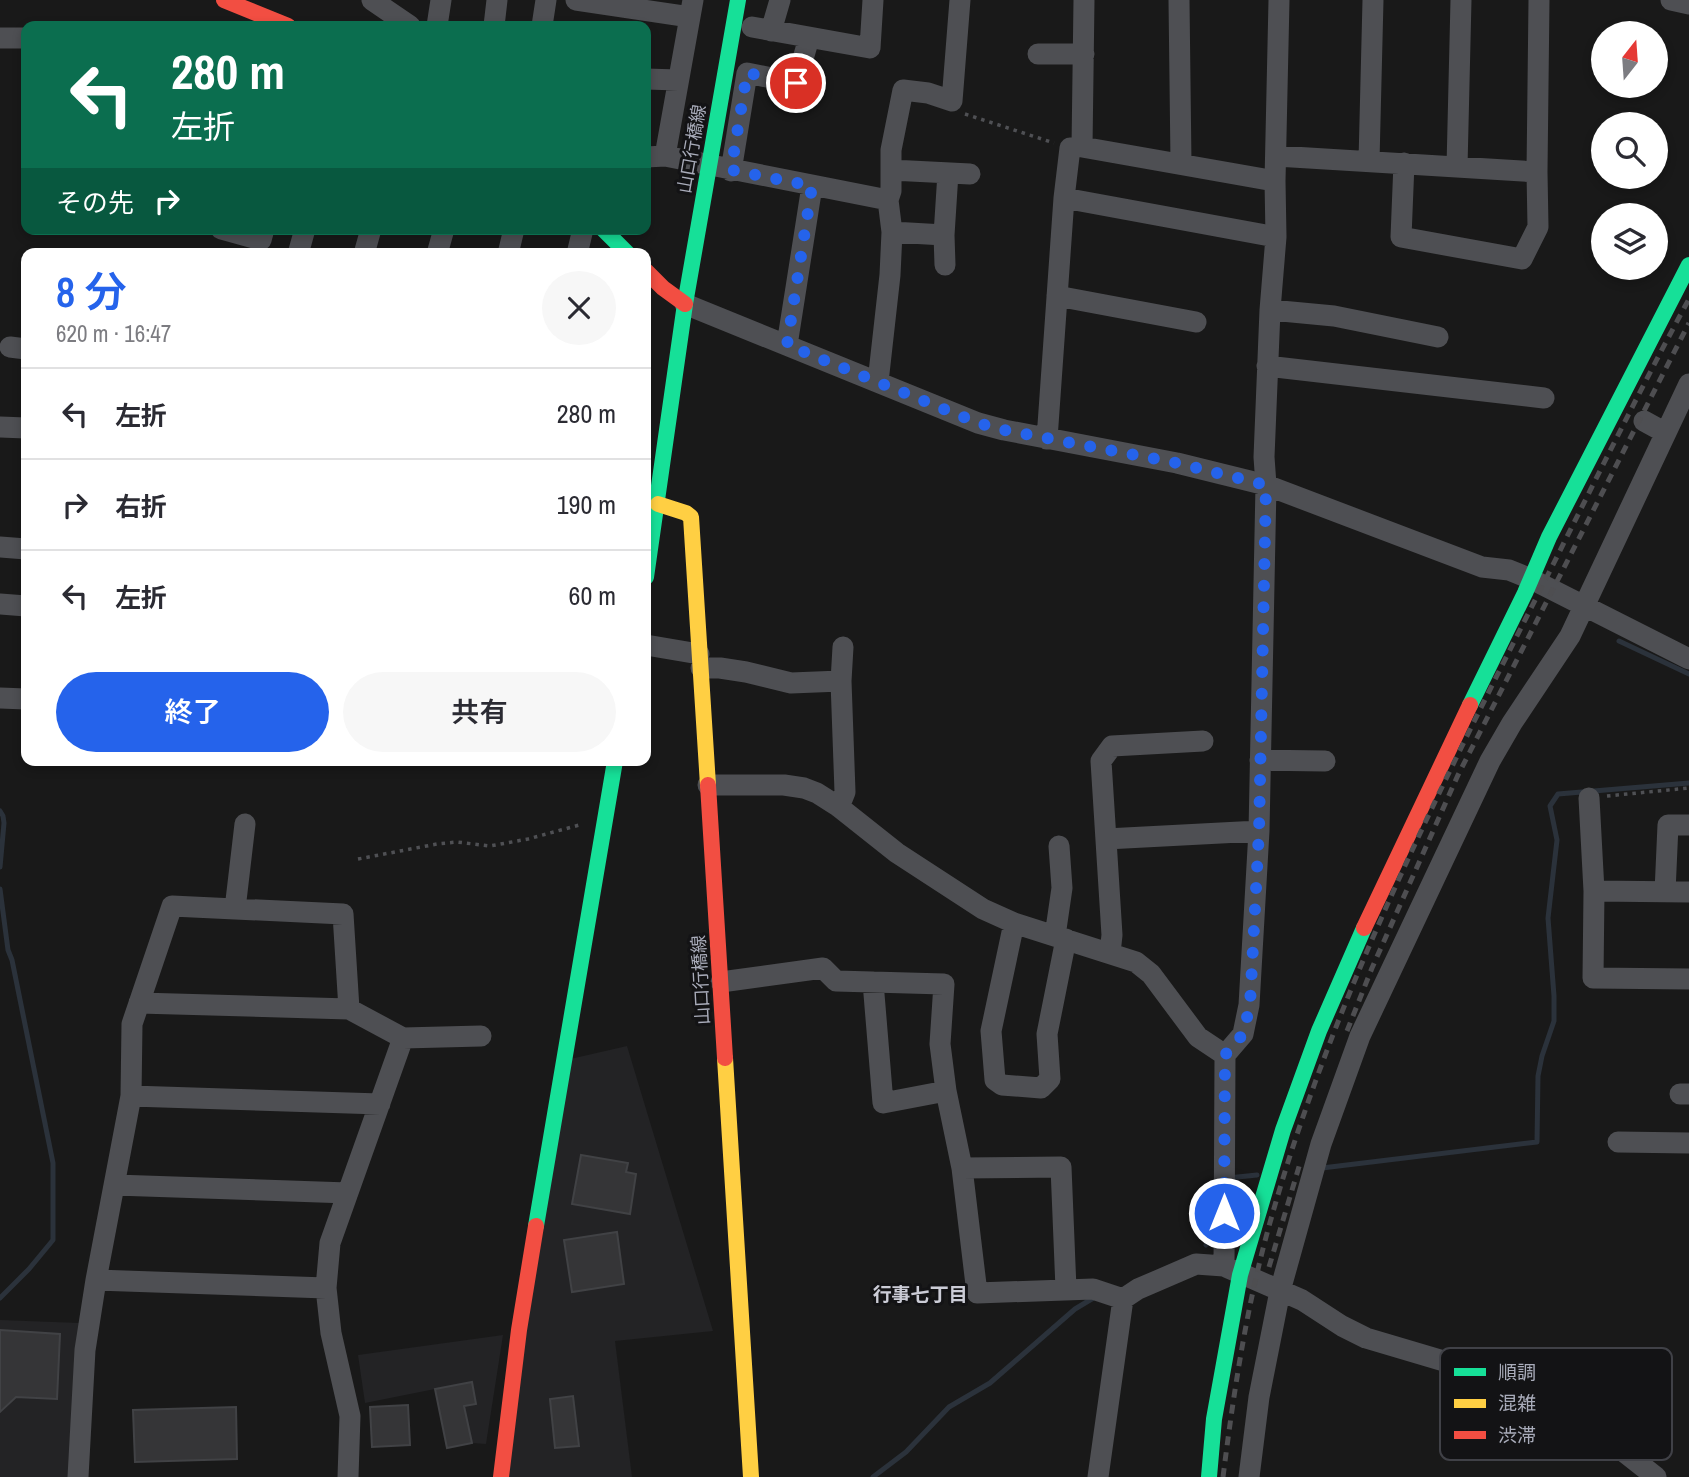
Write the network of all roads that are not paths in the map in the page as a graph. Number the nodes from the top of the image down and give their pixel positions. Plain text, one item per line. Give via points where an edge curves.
1 (224, 0) edge
2 (442, 0) edge
3 (497, 0) edge
4 (546, 0) edge
5 (576, 0) edge
6 (737, 0) edge
7 (780, 0) edge
8 (873, 0) edge
9 (960, 0) edge
10 (1084, 0) edge
11 (1179, 0) edge
12 (1279, 0) edge
13 (1373, 0) edge
14 (1461, 0) edge
15 (1539, 0) edge
16 (1671, 0) edge
17 (1689, 4) edge
18 (691, 8) edge
19 (385, 9) edge
20 (633, 12) edge
21 (259, 21) edge
22 (403, 21) edge
23 (437, 21) edge
24 (495, 21) edge
25 (543, 21) edge
26 (0, 38) edge
27 (21, 38) edge
28 (809, 38) junction
29 (1038, 54) dead end
30 (1084, 54) junction
31 (651, 79) edge
32 (678, 80) junction
33 (1070, 148) road end
34 (655, 156) edge
35 (1276, 156) junction
36 (1370, 161) junction
37 (1181, 163) junction
38 (1404, 163) junction
39 (709, 166) junction
40 (1457, 167) junction
41 (731, 170) junction
42 (891, 170) junction
43 (1537, 172) junction
44 (948, 173) junction
45 (970, 174) dead end
46 (1275, 181) junction
47 (812, 186) junction
48 (1064, 198) junction
49 (888, 200) junction
50 (892, 232) junction
51 (243, 235) edge
52 (262, 235) edge
53 (609, 235) edge
54 (944, 235) junction
55 (1276, 237) junction
56 (622, 248) edge
57 (945, 265) dead end
58 (1689, 265) edge
59 (651, 276) edge
60 (1057, 296) junction
61 (685, 304) junction
62 (1270, 310) junction
63 (1196, 322) dead end
64 (1438, 337) dead end
65 (787, 345) junction
66 (1267, 366) junction
67 (878, 382) junction
68 (1689, 384) edge
69 (1544, 398) dead end
70 (1629, 414) junction
71 (0, 427) edge
72 (21, 428) edge
73 (1664, 432) junction
74 (1047, 439) junction
75 (1266, 485) junction
76 (658, 504) junction
77 (651, 546) edge
78 (0, 547) edge
79 (21, 549) edge
80 (1531, 579) junction
81 (0, 604) edge
82 (1583, 605) junction
83 (21, 606) edge
84 (651, 646) edge
85 (843, 647) dead end
86 (1689, 659) edge
87 (700, 661) junction
88 (841, 681) junction
89 (0, 698) edge
90 (21, 699) edge
91 (1203, 741) dead end
92 (1260, 760) junction
93 (1325, 761) dead end
94 (614, 766) edge
95 (708, 785) junction
96 (1589, 798) road end
97 (839, 807) junction
98 (245, 824) dead end
99 (1689, 825) edge
100 (1259, 831) junction
101 (1106, 839) junction
102 (1059, 846) dead end
103 (1594, 891) junction
104 (1665, 892) junction
105 (1689, 892) edge
106 (235, 909) junction
107 (1014, 923) junction
108 (1060, 937) junction
109 (1111, 954) junction
110 (1689, 979) edge
111 (721, 982) junction
112 (873, 982) junction
113 (139, 1003) junction
114 (349, 1009) junction
115 (481, 1036) dead end
116 (403, 1038) junction
117 (1225, 1055) junction
118 (946, 1091) junction
119 (131, 1096) junction
120 (380, 1104) junction
121 (1618, 1142) dead end
122 (1689, 1143) edge
123 (962, 1168) junction
124 (115, 1185) junction
125 (348, 1194) junction
126 (1232, 1270) junction
127 (96, 1280) junction
128 (326, 1288) junction
129 (1066, 1289) junction
130 (1280, 1291) junction
131 (1122, 1299) junction
132 (1440, 1360) edge
133 (1634, 1460) edge
134 (78, 1477) edge
135 (348, 1477) edge
136 (501, 1477) edge
137 (751, 1477) edge
138 (1098, 1477) edge
139 (1209, 1477) edge
140 (1249, 1477) edge
141 (1656, 1477) edge

1 - 21 main road
2 - 23 street
3 - 24 street
4 - 25 street
5 - 20 street
6 - 39 main road, 山口行橋線
7 - 28 street via 761,29
8 - 28 street via 870,48
9 - 42 street via 952,101 903,90
10 - 30 street
11 - 37 street
12 - 35 street
13 - 36 street
14 - 40 street
15 - 43 street
16 - 17 street
18 - 20 street
18 - 32 street
19 - 22 street
26 - 27 street
28 - 41 street via 796,83 747,73
29 - 30 street
30 - 37 street via 1082,147
31 - 32 street
32 - 34 street
33 - 48 street
34 - 39 street
35 - 36 street
35 - 46 street
36 - 38 street
37 - 46 street
38 - 40 street
38 - 43 street via 1401,237 1522,259 1538,227
39 - 41 street
39 - 61 main road, 山口行橋線
40 - 43 street
41 - 47 street
42 - 44 street
42 - 49 street
44 - 45 street
44 - 54 street
46 - 55 street
47 - 49 street
47 - 65 street
48 - 55 street
48 - 60 street
49 - 50 street
50 - 54 street
50 - 67 street
51 - 52 street via 261,240
53 - 56 main road
54 - 57 street
55 - 62 street
58 - 70 main road
59 - 61 main road
60 - 63 street
60 - 74 street
61 - 65 street
61 - 76 main road, 山口行橋線
62 - 64 street via 1334,316
62 - 66 street
65 - 67 street
66 - 69 street
66 - 75 street
67 - 74 street via 978,423
68 - 73 street
70 - 73 street
70 - 80 main road via 1549,537
71 - 72 street
73 - 82 street
74 - 75 street
75 - 80 street via 1482,567 1509,570
75 - 92 street
76 - 77 main road, 山口行橋線
76 - 87 main road, 山口行橋線 via 691,517
78 - 79 street
80 - 82 street
80 - 126 main road via 1335,992
81 - 83 street
82 - 86 street
82 - 130 street via 1570,636 1490,761 1360,1036 1321,1144
84 - 87 street
85 - 88 street
87 - 88 street via 791,683
87 - 95 main road, 山口行橋線
88 - 97 street via 845,792
89 - 90 street
91 - 101 street via 1112,746 1101,761
92 - 93 street
92 - 100 street
94 - 136 main road via 519,1329
95 - 97 street via 793,785
95 - 111 main road, 山口行橋線
96 - 103 street
97 - 107 street via 950,890
98 - 106 street
99 - 104 street via 1668,825
100 - 101 street
100 - 117 street via 1250,1005 1243,1034
101 - 109 street
102 - 108 street
103 - 104 street
103 - 110 street via 1593,978
104 - 105 street
106 - 113 street via 172,906
106 - 114 street via 343,914
107 - 108 street
107 - 108 street via 991,1031 995,1080 1002,1085 1041,1088 1050,1079 1047,1034
108 - 109 street
109 - 117 street via 1136,962 1151,974 1198,1037
111 - 112 street via 824,968 836,981
111 - 137 main road, 山口行橋線
112 - 118 street via 944,984 940,1044
112 - 118 street via 883,1103
113 - 114 street
113 - 119 street via 132,1024
114 - 116 street
115 - 116 street
116 - 120 street
117 - 126 street
118 - 123 street
119 - 120 street
119 - 124 street
120 - 125 street
121 - 122 street
123 - 129 street via 977,1293
123 - 129 street via 1061,1167
124 - 125 street
124 - 127 street
125 - 128 street via 330,1243
126 - 130 street
126 - 131 street via 1196,1264
126 - 139 main road
127 - 128 street
127 - 134 street via 85,1350
128 - 135 street via 349,1416
129 - 131 street via 1093,1289
130 - 132 street via 1366,1338
130 - 140 street
131 - 138 street
133 - 141 street

